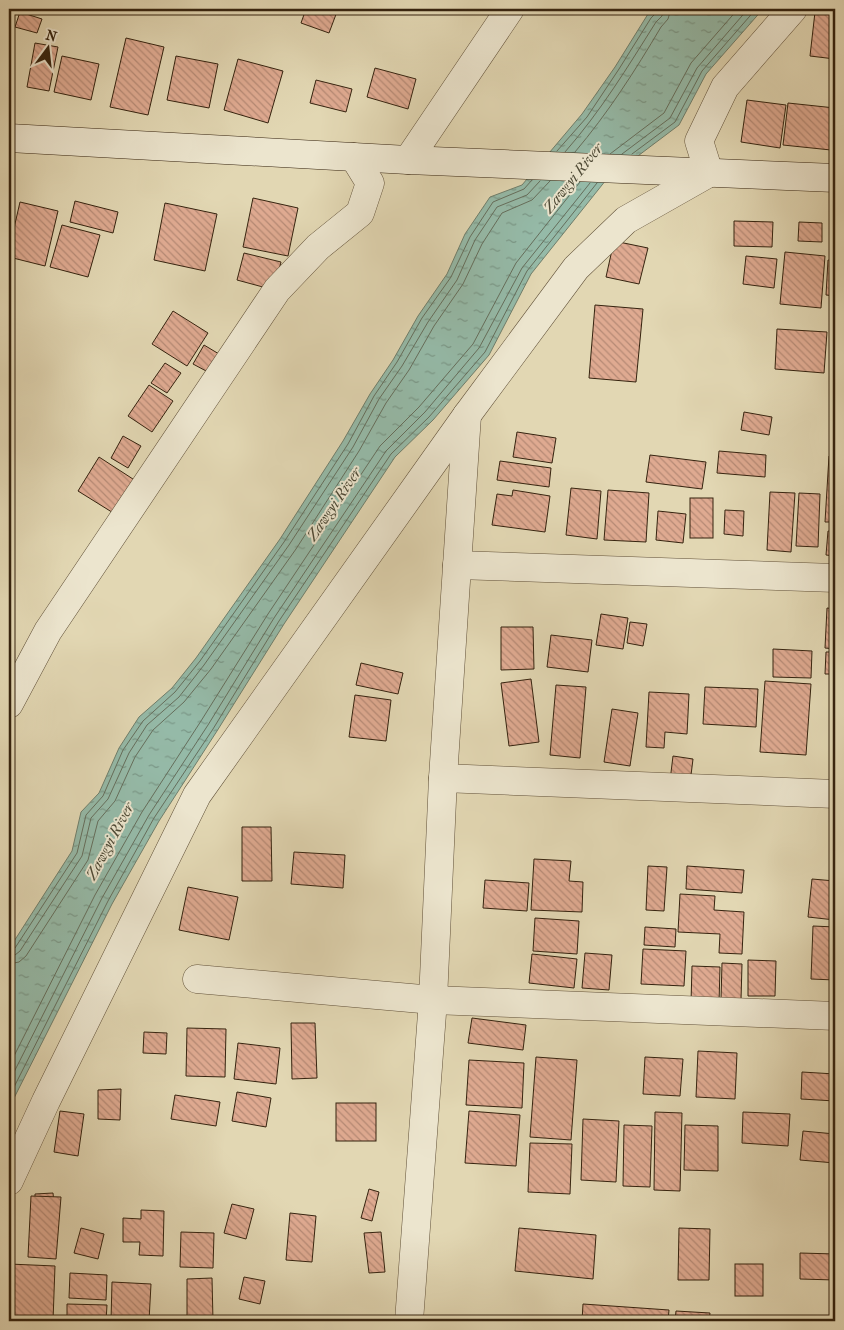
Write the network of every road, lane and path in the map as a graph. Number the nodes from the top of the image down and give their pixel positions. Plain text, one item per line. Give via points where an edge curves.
1 (510, 9) edge
2 (793, 9) edge
3 (9, 138) edge
4 (354, 157) junction
5 (408, 160) junction
6 (709, 173) junction
7 (835, 178) edge
8 (466, 415) junction
9 (457, 565) junction
10 (835, 578) edge
11 (9, 704) edge
12 (443, 778) junction
13 (835, 794) edge
14 (197, 979) dead end
15 (433, 1000) junction
16 (835, 1016) edge
17 (9, 1181) edge
18 (409, 1321) edge

1 - 5 street
2 - 6 street via 725,87 699,141
3 - 4 street
4 - 5 street
4 - 11 street via 370,183 360,213 318,247 278,290 48,631
5 - 6 street
6 - 7 street
6 - 8 street via 626,220 576,268
8 - 9 street
8 - 17 street via 197,795
9 - 10 street
9 - 12 street
12 - 13 street
12 - 15 street
14 - 15 street
15 - 16 street
15 - 18 street

